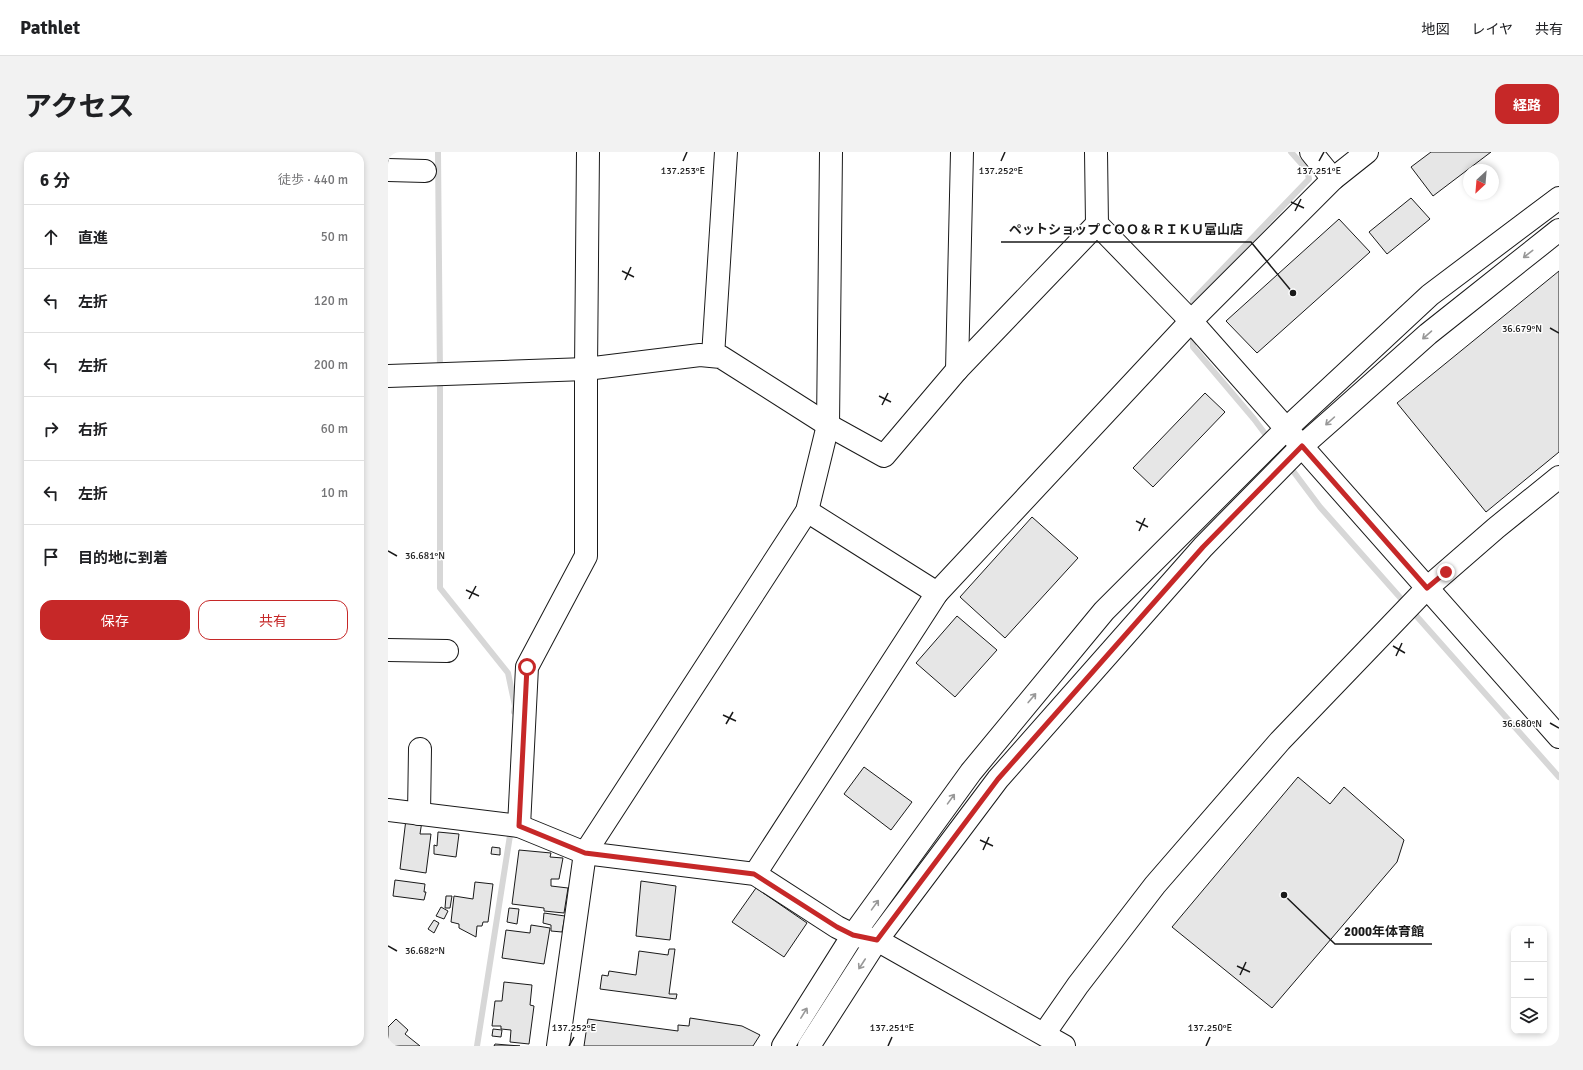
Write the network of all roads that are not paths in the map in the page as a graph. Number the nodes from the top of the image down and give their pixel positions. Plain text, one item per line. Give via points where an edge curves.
1 (588, 152) edge
2 (726, 152) edge
3 (831, 152) edge
4 (962, 152) edge
5 (1096, 152) edge
6 (1311, 152) edge
7 (1367, 152) edge
8 (388, 170) edge
9 (425, 171) dead end
10 (1333, 179) junction
11 (1559, 198) edge
12 (1097, 224) junction
13 (1559, 230) edge
14 (1191, 321) junction
15 (713, 356) junction
16 (586, 368) junction
17 (957, 370) junction
18 (388, 376) edge
19 (828, 424) junction
20 (1287, 428) junction
21 (1302, 446) junction
22 (1557, 483) edge
23 (807, 511) junction
24 (1427, 588) junction
25 (937, 593) junction
26 (388, 650) edge
27 (448, 651) dead end
28 (1559, 736) edge
29 (420, 748) dead end
30 (388, 810) edge
31 (419, 814) junction
32 (519, 826) junction
33 (585, 853) junction
34 (754, 874) junction
35 (853, 935) junction
36 (877, 940) junction
37 (1044, 1034) junction
38 (558, 1046) edge
39 (783, 1046) edge
40 (809, 1046) edge
41 (1064, 1046) edge

1 - 16 street
2 - 15 street
3 - 19 street
4 - 17 street
5 - 12 street
6 - 10 street
7 - 10 street
8 - 9 street
10 - 14 street
11 - 20 street via 1430,295
12 - 14 street
12 - 17 street
13 -> 21 street via 1428,334
14 - 20 street
14 - 25 street
15 - 16 street via 700,355
15 - 19 street via 721,357
16 - 18 street
16 - 32 street via 586,556 527,667
17 - 19 street via 884,456
19 - 23 street
20 - 21 street
35 -> 20 street via 971,772 1104,611
21 - 24 street
21 - 36 street via 1203,547 998,779
22 - 24 street
23 - 25 street
23 - 33 street
24 - 28 street
24 - 37 street via 1280,741 1155,885 1078,985
25 - 34 street
26 - 27 street
29 - 31 street
30 - 31 street
31 - 32 street
32 - 33 street
33 - 34 street
33 - 38 street
34 - 35 street
35 - 36 street
39 -> 35 street
36 - 37 street
36 -> 40 street
37 - 41 street

